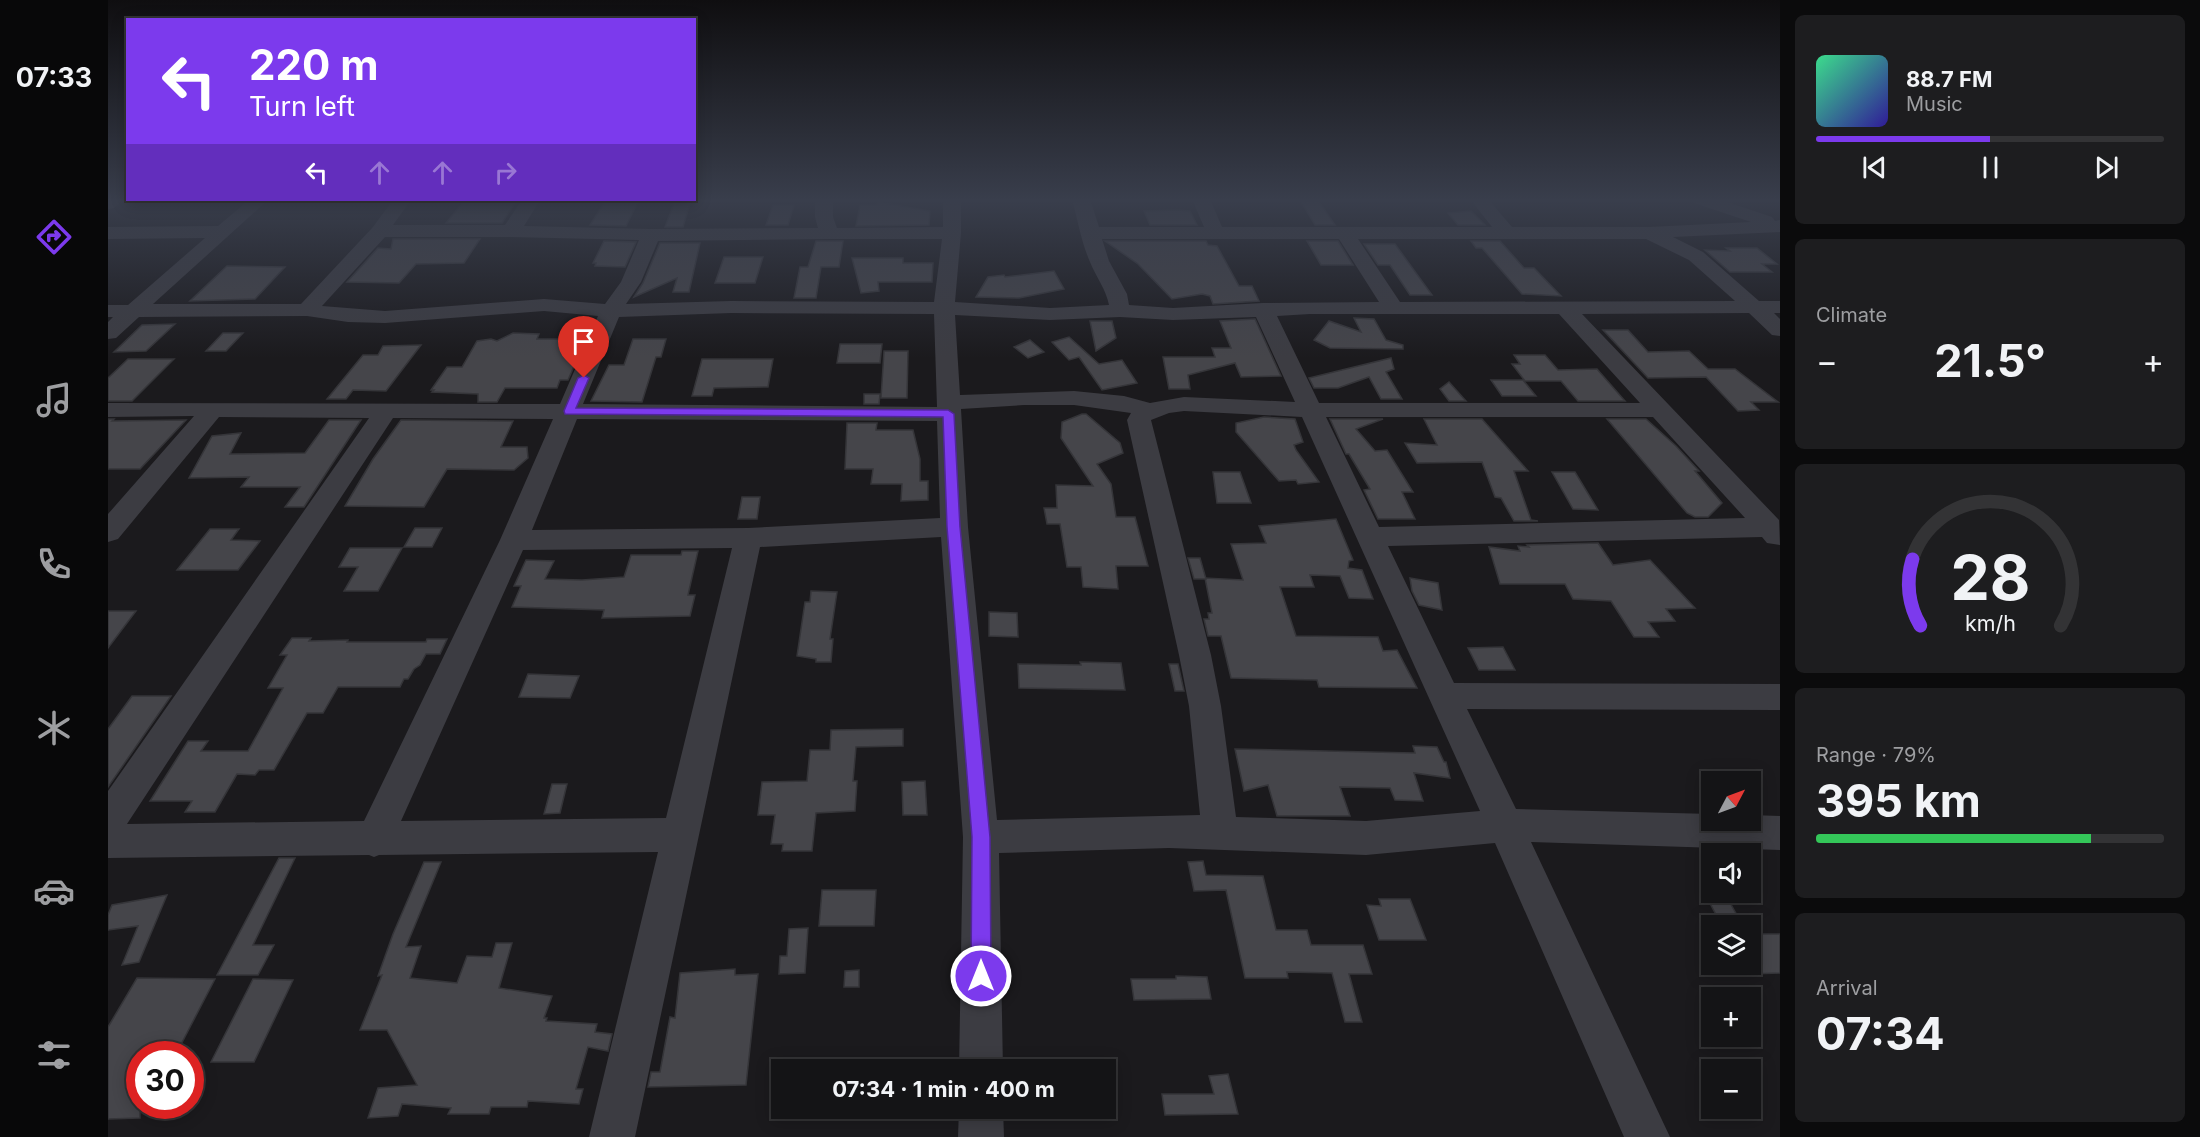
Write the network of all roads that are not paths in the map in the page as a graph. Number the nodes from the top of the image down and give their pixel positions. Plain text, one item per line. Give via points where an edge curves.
1 (200, 252) edge
2 (361, 252) edge
3 (644, 252) edge
4 (950, 252) edge
5 (1096, 252) edge
6 (1357, 252) edge
7 (1688, 252) edge
8 (1694, 252) edge
9 (1696, 256) junction
10 (1564, 307) junction
11 (1754, 307) junction
12 (1780, 307) edge
13 (944, 308) junction
14 (1394, 308) junction
15 (1263, 309) junction
16 (307, 310) junction
17 (108, 311) edge
18 (611, 311) junction
19 (1120, 311) junction
20 (134, 312) junction
21 (1780, 330) edge
22 (108, 333) edge
23 (948, 408) junction
24 (213, 409) junction
25 (108, 410) edge
26 (386, 410) junction
27 (1148, 410) junction
28 (1309, 410) junction
29 (1658, 410) junction
30 (569, 411) junction
31 (954, 527) junction
32 (108, 532) edge
33 (1775, 533) edge
34 (1368, 537) junction
35 (748, 538) junction
36 (514, 540) junction
37 (1443, 696) junction
38 (1780, 697) edge
39 (108, 821) edge
40 (1505, 825) junction
41 (1220, 832) junction
42 (1780, 833) edge
43 (679, 836) junction
44 (981, 837) junction
45 (374, 840) junction
46 (108, 841) edge
47 (981, 1059) edge
48 (981, 1119) edge
49 (612, 1137) edge
50 (981, 1137) edge
51 (1647, 1137) edge

1 - 20 street
2 - 16 street
3 - 18 street via 631,282
4 - 13 street
5 - 19 street via 1117,294
6 - 14 street
7 - 9 street
8 - 9 street
9 - 11 street
10 - 11 street
10 - 14 street
10 - 29 street
11 - 12 street
11 - 21 street
13 - 18 street
13 - 19 street via 1050,314
13 - 23 street
14 - 15 street
15 - 19 street via 1185,314
15 - 28 street
16 - 18 street via 385,317 537,305
16 - 20 street
17 - 20 street
18 - 30 street
20 - 22 street
23 - 27 street via 1085,397 1120,401
23 - 30 street
23 - 31 street
24 - 25 street
24 - 26 street
24 - 32 street
26 - 30 street
26 - 39 street
27 - 28 street via 1184,404
27 - 41 street via 1139,420 1196,655
28 - 29 street
28 - 34 street
29 - 33 street
30 - 36 street
31 - 35 street
31 - 44 street
33 - 34 street
34 - 37 street
35 - 36 street
35 - 43 street
36 - 45 street
37 - 38 street
37 - 40 street
40 - 41 street via 1366,838
40 - 42 street
40 - 51 street
41 - 44 street
43 - 45 street
43 - 49 street
44 - 47 street
45 - 46 street
48 - 50 street

